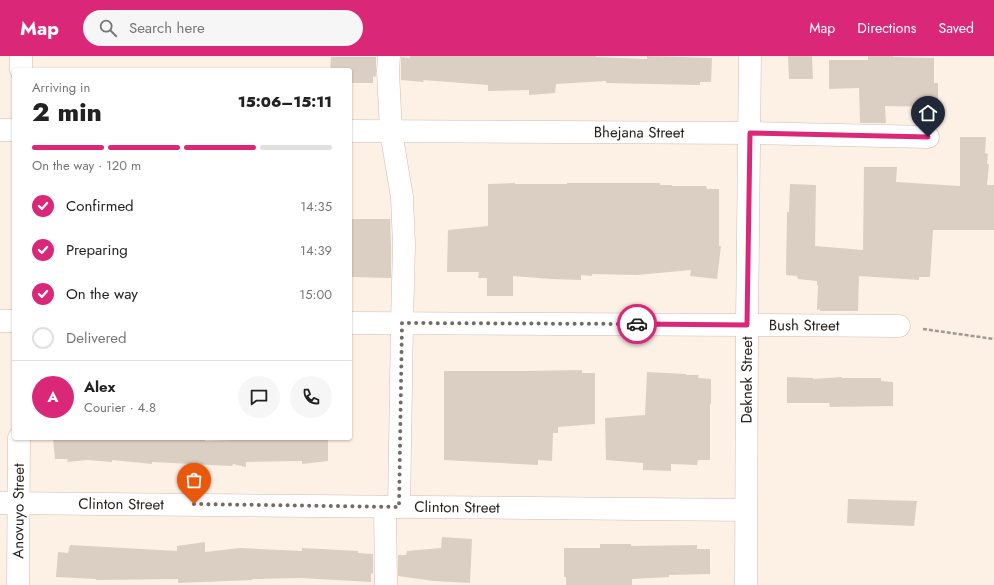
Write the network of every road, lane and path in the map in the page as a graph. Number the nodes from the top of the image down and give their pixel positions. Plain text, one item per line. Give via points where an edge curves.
1 (21, 56) edge
2 (389, 56) edge
3 (750, 56) edge
4 (21, 68) edge
5 (0, 130) edge
6 (12, 130) edge
7 (352, 131) edge
8 (391, 132) junction
9 (750, 133) junction
10 (928, 137) dead end
11 (0, 321) edge
12 (12, 321) edge
13 (352, 323) edge
14 (402, 323) junction
15 (747, 325) junction
16 (899, 326) joint
17 (994, 339) edge
18 (19, 440) edge
19 (9, 503) edge
20 (392, 507) junction
21 (746, 510) junction
22 (18, 585) edge
23 (386, 585) edge
24 (746, 585) edge

1 - 4 street
2 - 8 street
3 - 9 street, Deknek Street
5 - 6 street
7 - 8 street, Bhejana Street
8 - 9 street, Bhejana Street
8 - 14 street via 402,197
9 - 10 street, Bhejana Street
9 - 15 street, Deknek Street
11 - 12 street
13 - 14 street, Bush Street
14 - 15 street, Bush Street
14 - 20 street
15 - 16 street, Bush Street
15 - 21 street, Deknek Street
16 - 17 path
18 - 19 street, Anovuyo Street
19 - 20 street, Clinton Street
19 - 22 street, Anovuyo Street
20 - 21 street, Clinton Street
20 - 23 street
21 - 24 street, Deknek Street

